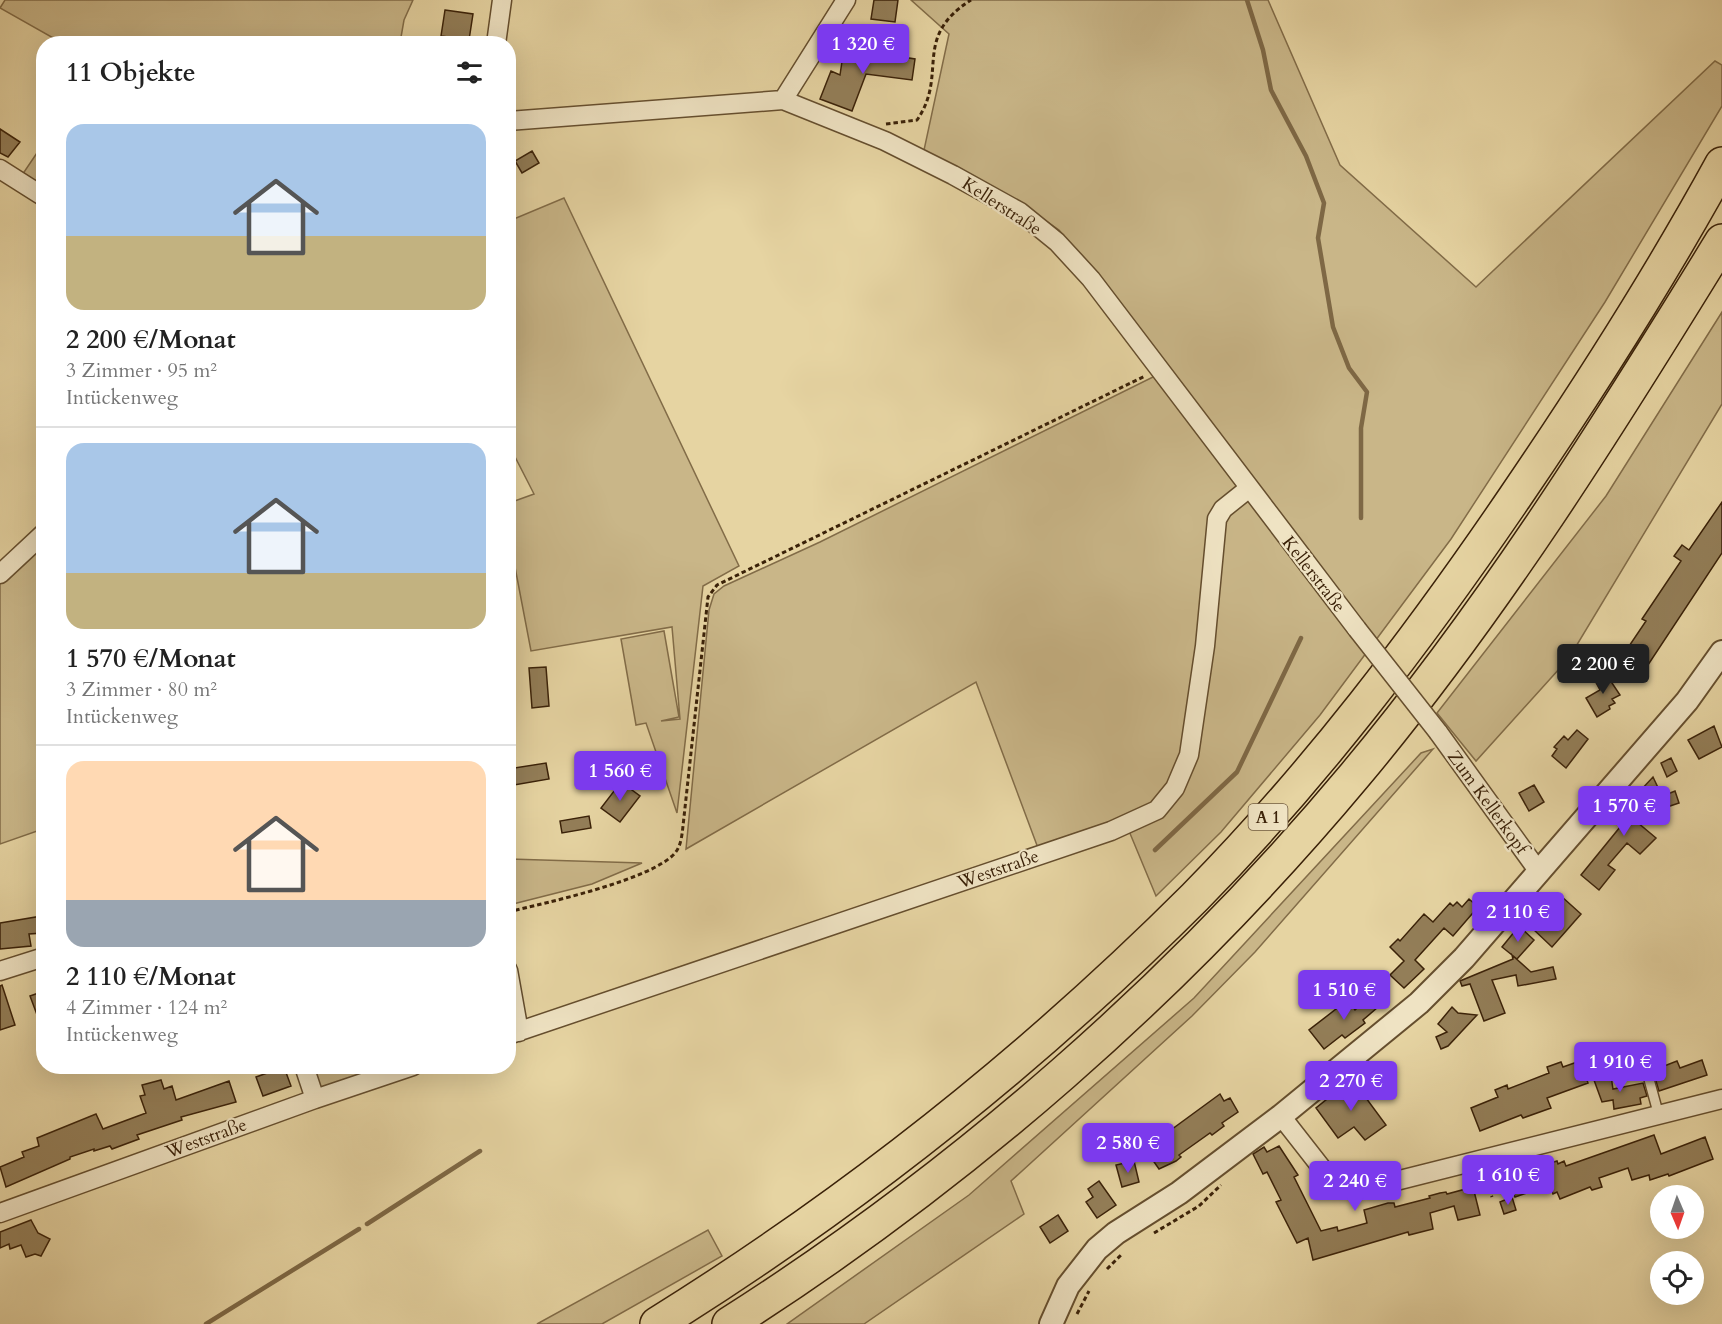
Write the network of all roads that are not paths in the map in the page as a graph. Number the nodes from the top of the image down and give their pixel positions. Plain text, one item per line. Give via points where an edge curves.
1 (502, 0) edge
2 (846, 0) edge
3 (497, 36) edge
4 (783, 100) junction
5 (516, 120) edge
6 (1722, 164) edge
7 (0, 169) edge
8 (36, 192) edge
9 (1722, 241) edge
10 (1248, 489) junction
11 (36, 542) edge
12 (0, 574) edge
13 (1722, 651) edge
14 (1438, 732) joint
15 (1539, 872) junction
16 (36, 960) edge
17 (0, 971) edge
18 (516, 1032) edge
19 (1647, 1072) dead end
20 (307, 1074) edge
21 (389, 1074) edge
22 (315, 1099) junction
23 (1722, 1099) edge
24 (1281, 1116) junction
25 (1659, 1116) junction
26 (0, 1213) edge
27 (657, 1324) edge
28 (729, 1324) edge
29 (1051, 1324) edge

1 - 3 street
2 - 4 street
4 - 5 street, Kellerstraße
4 - 10 street, Kellerstraße via 885,141 953,175 1020,212 1057,242 1161,368
6 - 27 highway, A 1 via 1577,406 1442,603 1379,686 1257,830 1131,959 1006,1073 824,1214
7 - 8 street
9 - 28 highway, A 1 via 1603,435 1526,548 1385,737 1285,855 1152,992 963,1157 868,1230
10 - 14 street, Kellerstraße, bridge
10 - 18 street, Weststraße via 1222,509 1217,519 1205,646 1189,755 1175,788 1157,810 1111,831
11 - 12 street
13 - 15 street via 1687,701
14 - 15 street, Zum Kellerkopf
15 - 24 street via 1419,1003
16 - 17 street
19 - 25 lane
20 - 22 street
21 - 22 street, Weststraße
22 - 26 street, Weststraße
23 - 25 street
24 - 25 street via 1338,1183 1368,1188
24 - 29 street via 1097,1249 1068,1286

